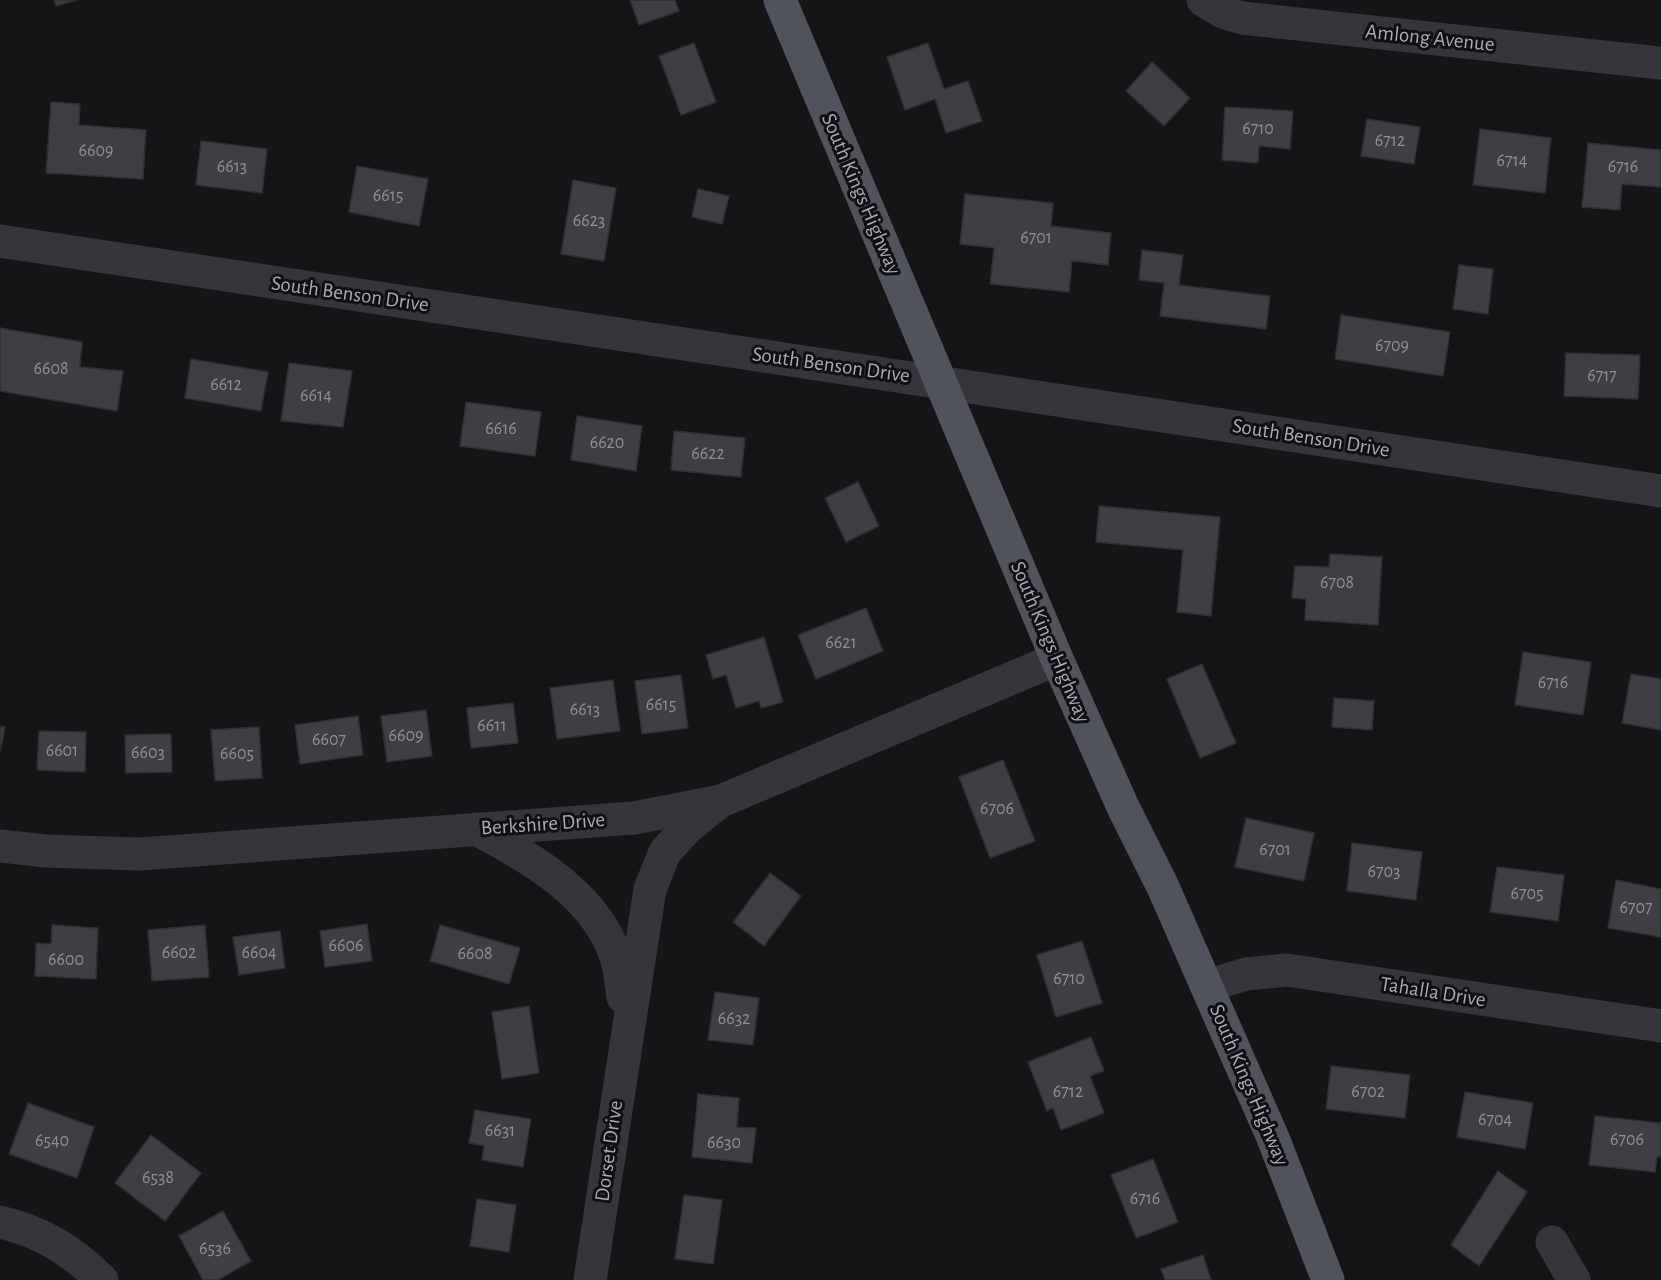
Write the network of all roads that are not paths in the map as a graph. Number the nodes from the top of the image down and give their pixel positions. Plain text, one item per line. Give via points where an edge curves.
1 (780, 0) edge
2 (1203, 0) edge
3 (1661, 63) edge
4 (0, 241) edge
5 (939, 381) junction
6 (1661, 491) edge
7 (1057, 659) junction
8 (721, 801) junction
9 (476, 829) junction
10 (0, 846) edge
11 (1207, 986) junction
12 (628, 1023) junction
13 (1661, 1026) edge
14 (0, 1222) edge
15 (1552, 1242) dead end
16 (102, 1280) edge
17 (590, 1280) edge
18 (1328, 1280) edge
19 (1574, 1280) edge

1 - 5 main road, South Kings Highway
2 - 3 street, Amlong Avenue via 1242,18
4 - 5 street, South Benson Drive
5 - 6 street, South Benson Drive
5 - 7 main road, South Kings Highway
7 - 8 street, Berkshire Drive
7 - 11 main road, South Kings Highway
8 - 9 street, Berkshire Drive via 634,818
8 - 12 street, Dorset Drive via 665,852 650,889
9 - 10 street, Berkshire Drive via 140,854
9 - 12 street, Dorset Drive via 528,855 569,888 598,923 616,956
11 - 13 street, Tahalla Drive via 1246,974 1287,970
11 - 18 main road, South Kings Highway via 1273,1138
12 - 17 street, Dorset Drive
14 - 16 street via 58,1243
15 - 19 street

